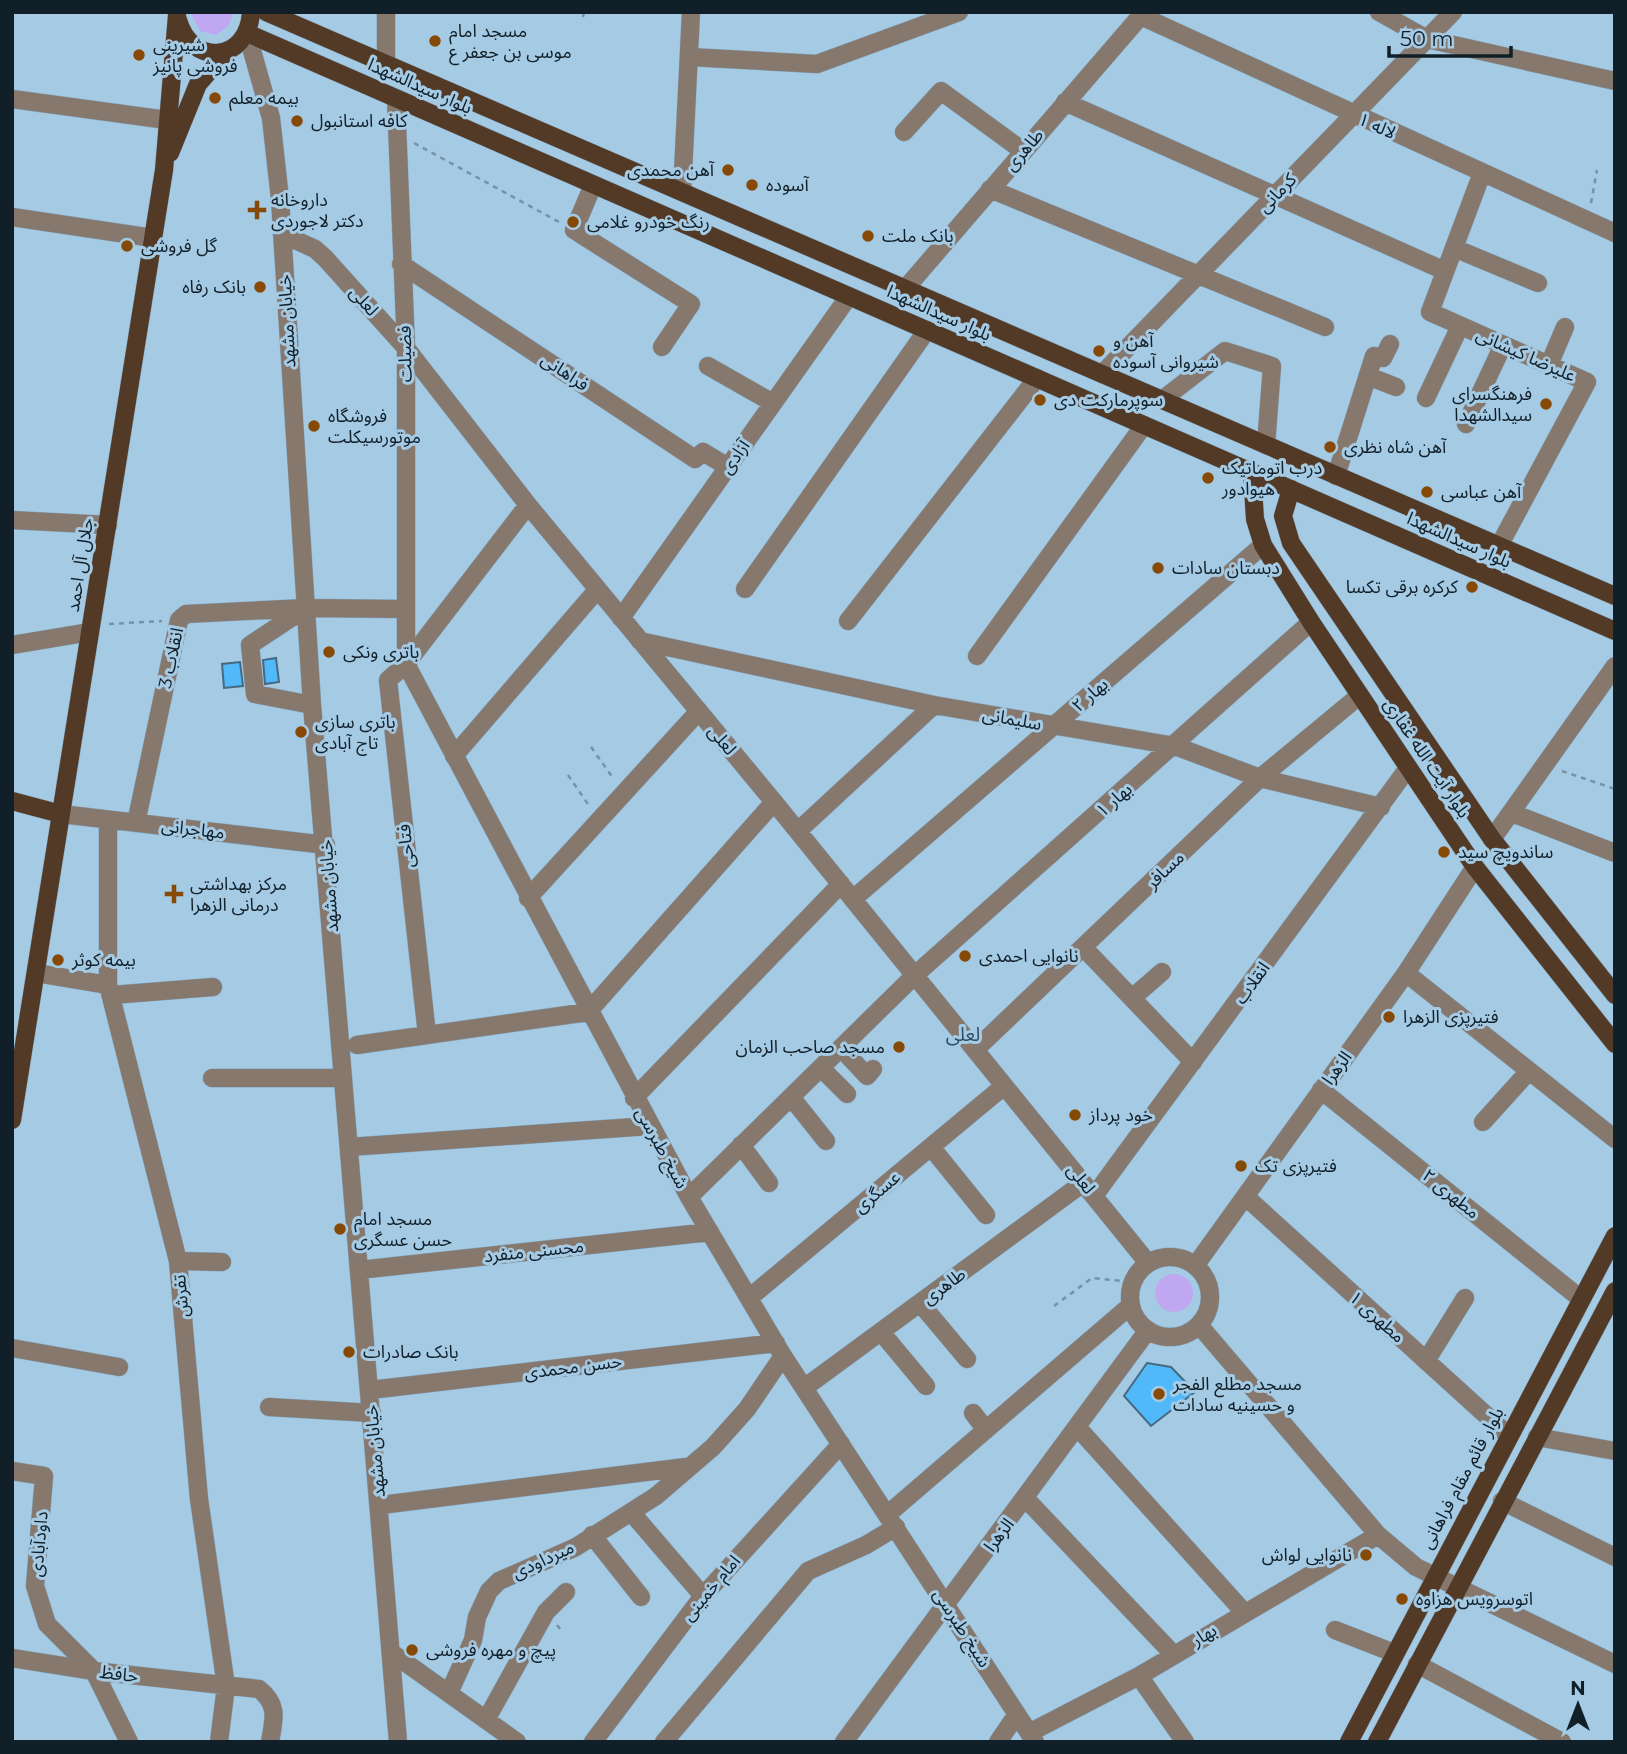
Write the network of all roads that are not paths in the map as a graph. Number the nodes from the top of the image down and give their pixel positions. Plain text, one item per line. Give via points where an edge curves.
1 (251, 12) edge
2 (266, 12) edge
3 (386, 12) edge
4 (691, 12) edge
5 (959, 12) edge
6 (1379, 12) edge
7 (1453, 12) edge
8 (177, 14) edge
9 (1143, 14) edge
10 (247, 33) junction
11 (323, 37) junction
12 (1427, 39) junction
13 (226, 52) junction
14 (689, 57) junction
15 (312, 62) junction
16 (386, 64) junction
17 (1615, 81) edge
18 (12, 99) edge
19 (396, 99) junction
20 (1065, 102) junction
21 (1353, 115) junction
22 (167, 120) junction
23 (904, 132) dead end
24 (1023, 151) junction
25 (164, 170) junction
26 (1482, 173) junction
27 (593, 185) junction
28 (990, 189) junction
29 (682, 192) junction
30 (1276, 194) junction
31 (12, 217) edge
32 (1615, 233) edge
33 (282, 234) junction
34 (153, 238) junction
35 (1454, 248) junction
36 (401, 264) junction
37 (1445, 271) junction
38 (1199, 274) junction
39 (1538, 283) dead end
40 (905, 289) junction
41 (849, 296) junction
42 (1460, 326) junction
43 (1325, 327) dead end
44 (1565, 327) dead end
45 (928, 330) junction
46 (1390, 344) dead end
47 (1503, 345) junction
48 (662, 347) dead end
49 (405, 348) junction
50 (1549, 365) junction
51 (708, 366) dead end
52 (1102, 374) junction
53 (1368, 376) junction
54 (1037, 378) junction
55 (1396, 387) dead end
56 (1426, 398) dead end
57 (1162, 400) junction
58 (773, 403) junction
59 (1466, 424) dead end
60 (1143, 425) junction
61 (1266, 445) junction
62 (728, 467) junction
63 (1252, 472) junction
64 (1336, 476) junction
65 (1291, 489) junction
66 (528, 505) junction
67 (12, 520) edge
68 (108, 525) junction
69 (1263, 545) junction
70 (1499, 546) junction
71 (745, 589) dead end
72 (597, 590) junction
73 (1615, 596) edge
74 (1333, 606) junction
75 (306, 608) junction
76 (404, 609) junction
77 (621, 618) junction
78 (848, 621) dead end
79 (1311, 622) junction
80 (91, 629) junction
81 (1615, 631) edge
82 (640, 641) junction
83 (12, 645) edge
84 (977, 656) dead end
85 (406, 664) junction
86 (1615, 666) edge
87 (1359, 696) junction
88 (312, 705) junction
89 (934, 705) junction
90 (699, 711) junction
91 (1053, 727) junction
92 (1175, 746) junction
93 (454, 756) junction
94 (1408, 768) junction
95 (1260, 778) junction
96 (12, 801) edge
97 (774, 802) junction
98 (1381, 807) junction
99 (1512, 813) junction
100 (61, 814) junction
101 (108, 820) junction
102 (136, 823) junction
103 (798, 831) junction
104 (1492, 839) junction
105 (326, 845) junction
106 (1615, 853) edge
107 (1475, 867) junction
108 (841, 884) junction
109 (528, 898) junction
110 (853, 900) junction
111 (1083, 947) junction
112 (1162, 972) dead end
113 (36, 973) junction
114 (1406, 973) junction
115 (915, 975) junction
116 (213, 987) dead end
117 (110, 990) junction
118 (1615, 995) edge
119 (1132, 998) junction
120 (588, 1012) junction
121 (427, 1035) junction
122 (1615, 1044) edge
123 (357, 1045) dead end
124 (841, 1048) junction
125 (975, 1050) junction
126 (1194, 1062) junction
127 (821, 1068) junction
128 (873, 1069) dead end
129 (1529, 1071) junction
130 (212, 1078) dead end
131 (343, 1078) junction
132 (1004, 1086) junction
133 (1321, 1090) junction
134 (847, 1094) dead end
135 (791, 1097) junction
136 (634, 1098) junction
137 (12, 1120) edge
138 (1483, 1122) dead end
139 (649, 1126) junction
140 (1615, 1139) edge
141 (826, 1140) dead end
142 (741, 1145) junction
143 (349, 1147) junction
144 (931, 1147) junction
145 (769, 1183) dead end
146 (1089, 1189) junction
147 (689, 1196) junction
148 (1246, 1197) junction
149 (986, 1215) dead end
150 (710, 1232) junction
151 (1615, 1236) edge
152 (178, 1261) junction
153 (222, 1262) dead end
154 (1148, 1263) junction
155 (1195, 1266) junction
156 (359, 1270) junction
157 (1615, 1291) edge
158 (749, 1298) junction
159 (1465, 1298) dead end
160 (1581, 1299) junction
161 (920, 1303) junction
162 (1131, 1306) junction
163 (1199, 1325) junction
164 (1148, 1330) junction
165 (881, 1332) junction
166 (12, 1348) edge
167 (779, 1350) junction
168 (967, 1359) dead end
169 (1426, 1361) junction
170 (119, 1367) dead end
171 (926, 1386) dead end
172 (804, 1388) junction
173 (370, 1390) junction
174 (268, 1406) dead end
175 (372, 1413) junction
176 (973, 1413) dead end
177 (1078, 1428) junction
178 (986, 1430) junction
179 (1509, 1436) junction
180 (1537, 1437) junction
181 (841, 1444) junction
182 (1615, 1451) edge
183 (687, 1467) junction
184 (12, 1471) edge
185 (1026, 1499) junction
186 (1503, 1501) junction
187 (381, 1505) junction
188 (631, 1512) junction
189 (892, 1520) junction
190 (592, 1535) junction
191 (1378, 1535) junction
192 (1615, 1557) edge
193 (1435, 1575) junction
194 (1458, 1586) junction
195 (566, 1592) dead end
196 (703, 1596) junction
197 (641, 1597) dead end
198 (947, 1604) junction
199 (1243, 1611) junction
200 (1335, 1630) dead end
201 (392, 1653) junction
202 (1394, 1653) junction
203 (1173, 1654) junction
204 (12, 1658) edge
205 (1417, 1664) junction
206 (1615, 1664) edge
207 (94, 1671) junction
208 (1139, 1676) junction
209 (226, 1686) junction
210 (449, 1693) junction
211 (1017, 1714) junction
212 (486, 1720) junction
213 (1032, 1738) edge
214 (1382, 1740) edge
215 (129, 1742) edge
216 (219, 1742) edge
217 (270, 1742) edge
218 (398, 1742) edge
219 (517, 1742) edge
220 (593, 1742) edge
221 (664, 1742) edge
222 (844, 1742) edge
223 (998, 1742) edge
224 (1185, 1742) edge
225 (1349, 1742) edge
226 (1562, 1742) edge

1 - 10 main road
2 - 11 main road, بلوار سیدالشهدا
3 - 16 street
4 - 14 street
5 - 14 street via 817,64
6 - 12 street
7 - 12 street, کرمانی
8 - 13 main road via 191,45 212,53
8 - 22 main road, جلال آل احمد
9 - 20 street, طاهری
9 - 21 street, لاله ۱
10 - 13 main road
10 - 15 main road, بلوار سیدالشهدا
10 - 33 street, خیابان مشهد via 271,118
11 - 15 main road
11 - 16 main road, بلوار سیدالشهدا
12 - 17 street
12 - 21 street, کرمانی
13 - 25 main road via 198,84
14 - 29 street
15 - 19 main road, بلوار سیدالشهدا
16 - 29 main road, بلوار سیدالشهدا
18 - 22 street
19 - 27 main road, بلوار سیدالشهدا
19 - 36 street, فضیلت
20 - 24 street, طاهری
20 - 30 street
21 - 26 street, لاله ۱
21 - 30 street, کرمانی
22 - 25 main road, جلال آل احمد
23 - 24 street via 941,91
24 - 28 street, طاهری
25 - 34 main road, جلال آل احمد
26 - 32 street, لاله ۱
26 - 35 street, علیرضا کیشانی
27 - 41 main road, بلوار سیدالشهدا
27 - 48 street via 574,230 691,304
28 - 38 street
28 - 40 street, طاهری
29 - 40 main road, بلوار سیدالشهدا
30 - 37 street
30 - 38 street, کرمانی
31 - 34 street
33 - 49 street, لعلی via 326,258
33 - 75 street, خیابان مشهد
34 - 68 main road, جلال آل احمد
35 - 37 street, علیرضا کیشانی
35 - 39 street
36 - 49 street, فضیلت
36 - 62 street, فراهانی via 695,459 703,452
37 - 42 street, علیرضا کیشانی via 1430,312
38 - 43 street
38 - 52 street, کرمانی
40 - 52 main road, بلوار سیدالشهدا
41 - 45 main road, بلوار سیدالشهدا
41 - 58 street, آزادی
42 - 47 street, علیرضا کیشانی
42 - 56 street
44 - 50 street
45 - 54 main road, بلوار سیدالشهدا
45 - 71 street
46 - 53 street via 1383,358 1374,356
47 - 50 street, علیرضا کیشانی
47 - 59 street
49 - 66 street, لعلی
49 - 76 street, فضیلت
50 - 70 street, علیرضا کیشانی via 1587,382
51 - 58 street
52 - 57 main road, بلوار سیدالشهدا
53 - 55 street
53 - 64 street
54 - 60 main road, بلوار سیدالشهدا
54 - 78 street
57 - 60 main road
57 - 61 main road, بلوار سیدالشهدا
57 - 61 street via 1225,351 1272,366
58 - 62 street, آزادی
60 - 63 main road, بلوار سیدالشهدا
60 - 84 street
61 - 64 main road, بلوار سیدالشهدا
62 - 77 street, آزادی
63 - 65 main road, بلوار سیدالشهدا
63 - 69 main road, بلوار آیت الله غفاری via 1255,519
64 - 70 main road, بلوار سیدالشهدا
65 - 74 main road, بلوار آیت الله غفاری via 1283,516 1285,530
65 - 81 main road, بلوار سیدالشهدا
66 - 72 street, لعلی
66 - 85 street
67 - 68 street
68 - 80 main road, جلال آل احمد
69 - 79 main road, بلوار آیت الله غفاری
69 - 91 street, بهار ۲
70 - 73 main road, بلوار سیدالشهدا
72 - 77 street, لعلی
72 - 93 street
74 - 79 main road
74 - 104 main road, بلوار آیت الله غفاری
75 - 76 street
75 - 88 street, خیابان مشهد
75 - 88 street via 250,645 254,694
75 - 102 street, انقلاب 3 via 197,611 179,620
76 - 85 street, شیخ طبرسی
77 - 82 street, لعلی
79 - 87 main road, بلوار آیت الله غفاری
79 - 92 street, بهار ۱
80 - 83 street
80 - 100 main road, جلال آل احمد
82 - 89 street, سلیمانی
82 - 90 street, لعلی
85 - 93 street, شیخ طبرسی
85 - 121 street, فتاحی via 388,680
86 - 99 street
87 - 94 main road, بلوار آیت الله غفاری
87 - 95 street, مسافر
88 - 105 street, خیابان مشهد
89 - 91 street, سلیمانی
89 - 103 street
90 - 97 street, لعلی
90 - 109 street
91 - 92 street, سلیمانی
91 - 110 street, بهار ۲
92 - 95 street, سلیمانی
92 - 115 street, بهار ۱
93 - 109 street, شیخ طبرسی
94 - 98 street, انقلاب
94 - 107 main road, بلوار آیت الله غفاری
95 - 98 street, سلیمانی
95 - 111 street, مسافر
96 - 100 main road
97 - 103 street, لعلی
97 - 120 street
98 - 126 street, انقلاب
99 - 104 street
99 - 106 street
100 - 101 street, مهاجرانی
100 - 113 main road, جلال آل احمد
101 - 102 street, مهاجرانی
101 - 117 street, تفرش
102 - 105 street, مهاجرانی
103 - 108 street, لعلی
104 - 118 main road, بلوار آیت الله غفاری
105 - 131 street, خیابان مشهد
107 - 114 street, الزهرا
107 - 122 main road, بلوار آیت الله غفاری
108 - 110 street, لعلی
108 - 136 street
109 - 120 street, شیخ طبرسی
110 - 115 street, لعلی
111 - 119 street
111 - 125 street, مسافر
112 - 119 street
113 - 117 street
113 - 137 main road, جلال آل احمد
114 - 129 street
114 - 133 street, الزهرا
115 - 124 street, بهار ۱
115 - 125 street, لعلی
116 - 117 street
117 - 152 street, تفرش
119 - 126 street
120 - 121 street
120 - 136 street, شیخ طبرسی
121 - 123 street
124 - 127 street, بهار ۱
124 - 128 street via 867,1076
125 - 132 street, لعلی
126 - 146 street, انقلاب
127 - 134 street
127 - 135 street, بهار ۱
129 - 138 street
129 - 140 street
130 - 131 street
131 - 143 street, خیابان مشهد
132 - 144 street, عسگری
132 - 146 street, لعلی
133 - 148 street, الزهرا
133 - 160 street, مطهری ۲
135 - 141 street
135 - 142 street, بهار ۱
136 - 139 street, شیخ طبرسی
139 - 143 street
139 - 147 street, شیخ طبرسی
142 - 145 street
142 - 147 street, بهار ۱
143 - 156 street, خیابان مشهد
144 - 149 street
144 - 158 street, عسگری
146 - 154 street, لعلی
146 - 161 street, طاهری
147 - 150 street, شیخ طبرسی
148 - 155 street, الزهرا
148 - 169 street, مطهری ۱
150 - 156 street, محسنی منفرد
150 - 158 street, شیخ طبرسی
151 - 160 main road, بلوار قائم مقام فراهانی
152 - 153 street
152 - 209 street, تفرش via 199,1499
154 - 155 street via 1167,1257
154 - 162 street via 1133,1282
155 - 163 street via 1208,1283 1210,1295 1210,1306
156 - 173 street, خیابان مشهد
157 - 180 main road
158 - 167 street, شیخ طبرسی
159 - 169 street
160 - 179 main road, بلوار قائم مقام فراهانی
161 - 165 street, طاهری
161 - 168 street
162 - 164 street
162 - 178 street
163 - 164 street via 1170,1337
163 - 191 street
164 - 177 street, الزهرا
165 - 171 street
165 - 172 street, طاهری
166 - 170 street
167 - 172 street, شیخ طبرسی
167 - 173 street, حسن محمدی
167 - 183 street, میرداودی via 747,1409 713,1447
169 - 179 street, مطهری ۱
172 - 181 street, شیخ طبرسی
173 - 175 street, خیابان مشهد
174 - 175 street
175 - 187 street, خیابان مشهد
176 - 178 street
177 - 185 street, الزهرا
177 - 199 street
178 - 189 street
179 - 193 main road, بلوار قائم مقام فراهانی
180 - 182 street
180 - 186 main road
181 - 189 street, شیخ طبرسی
181 - 196 street, امام خمینی
183 - 187 street
183 - 188 street, میرداودی
184 - 207 street, داودآبادی via 44,1476 35,1586 47,1625
185 - 198 street, الزهرا
185 - 203 street
186 - 192 street
186 - 194 main road
187 - 201 street, خیابان مشهد
188 - 190 street, میرداودی
188 - 196 street
189 - 198 street, شیخ طبرسی
189 - 221 street via 866,1545 808,1571
190 - 197 street
190 - 210 street, میرداودی via 511,1574 489,1591
191 - 193 street via 1408,1562
191 - 199 street, بهار
193 - 194 street
193 - 202 main road, بلوار قائم مقام فراهانی
194 - 205 main road
194 - 206 street
195 - 212 street via 546,1612
196 - 220 street, امام خمینی
198 - 211 street, شیخ طبرسی
198 - 222 street, الزهرا
199 - 203 street, بهار
200 - 202 street
201 - 210 street
201 - 218 street, خیابان مشهد
202 - 225 main road, بلوار قائم مقام فراهانی
203 - 208 street, بهار
204 - 207 street, حافظ
205 - 214 main road
205 - 226 street
207 - 209 street, حافظ
207 - 215 street, داودآبادی
208 - 213 street, بهار
208 - 224 street
209 - 216 street, تفرش
209 - 217 street via 259,1689 270,1698 275,1709
210 - 212 street
211 - 213 street, شیخ طبرسی
211 - 223 street
212 - 219 street

